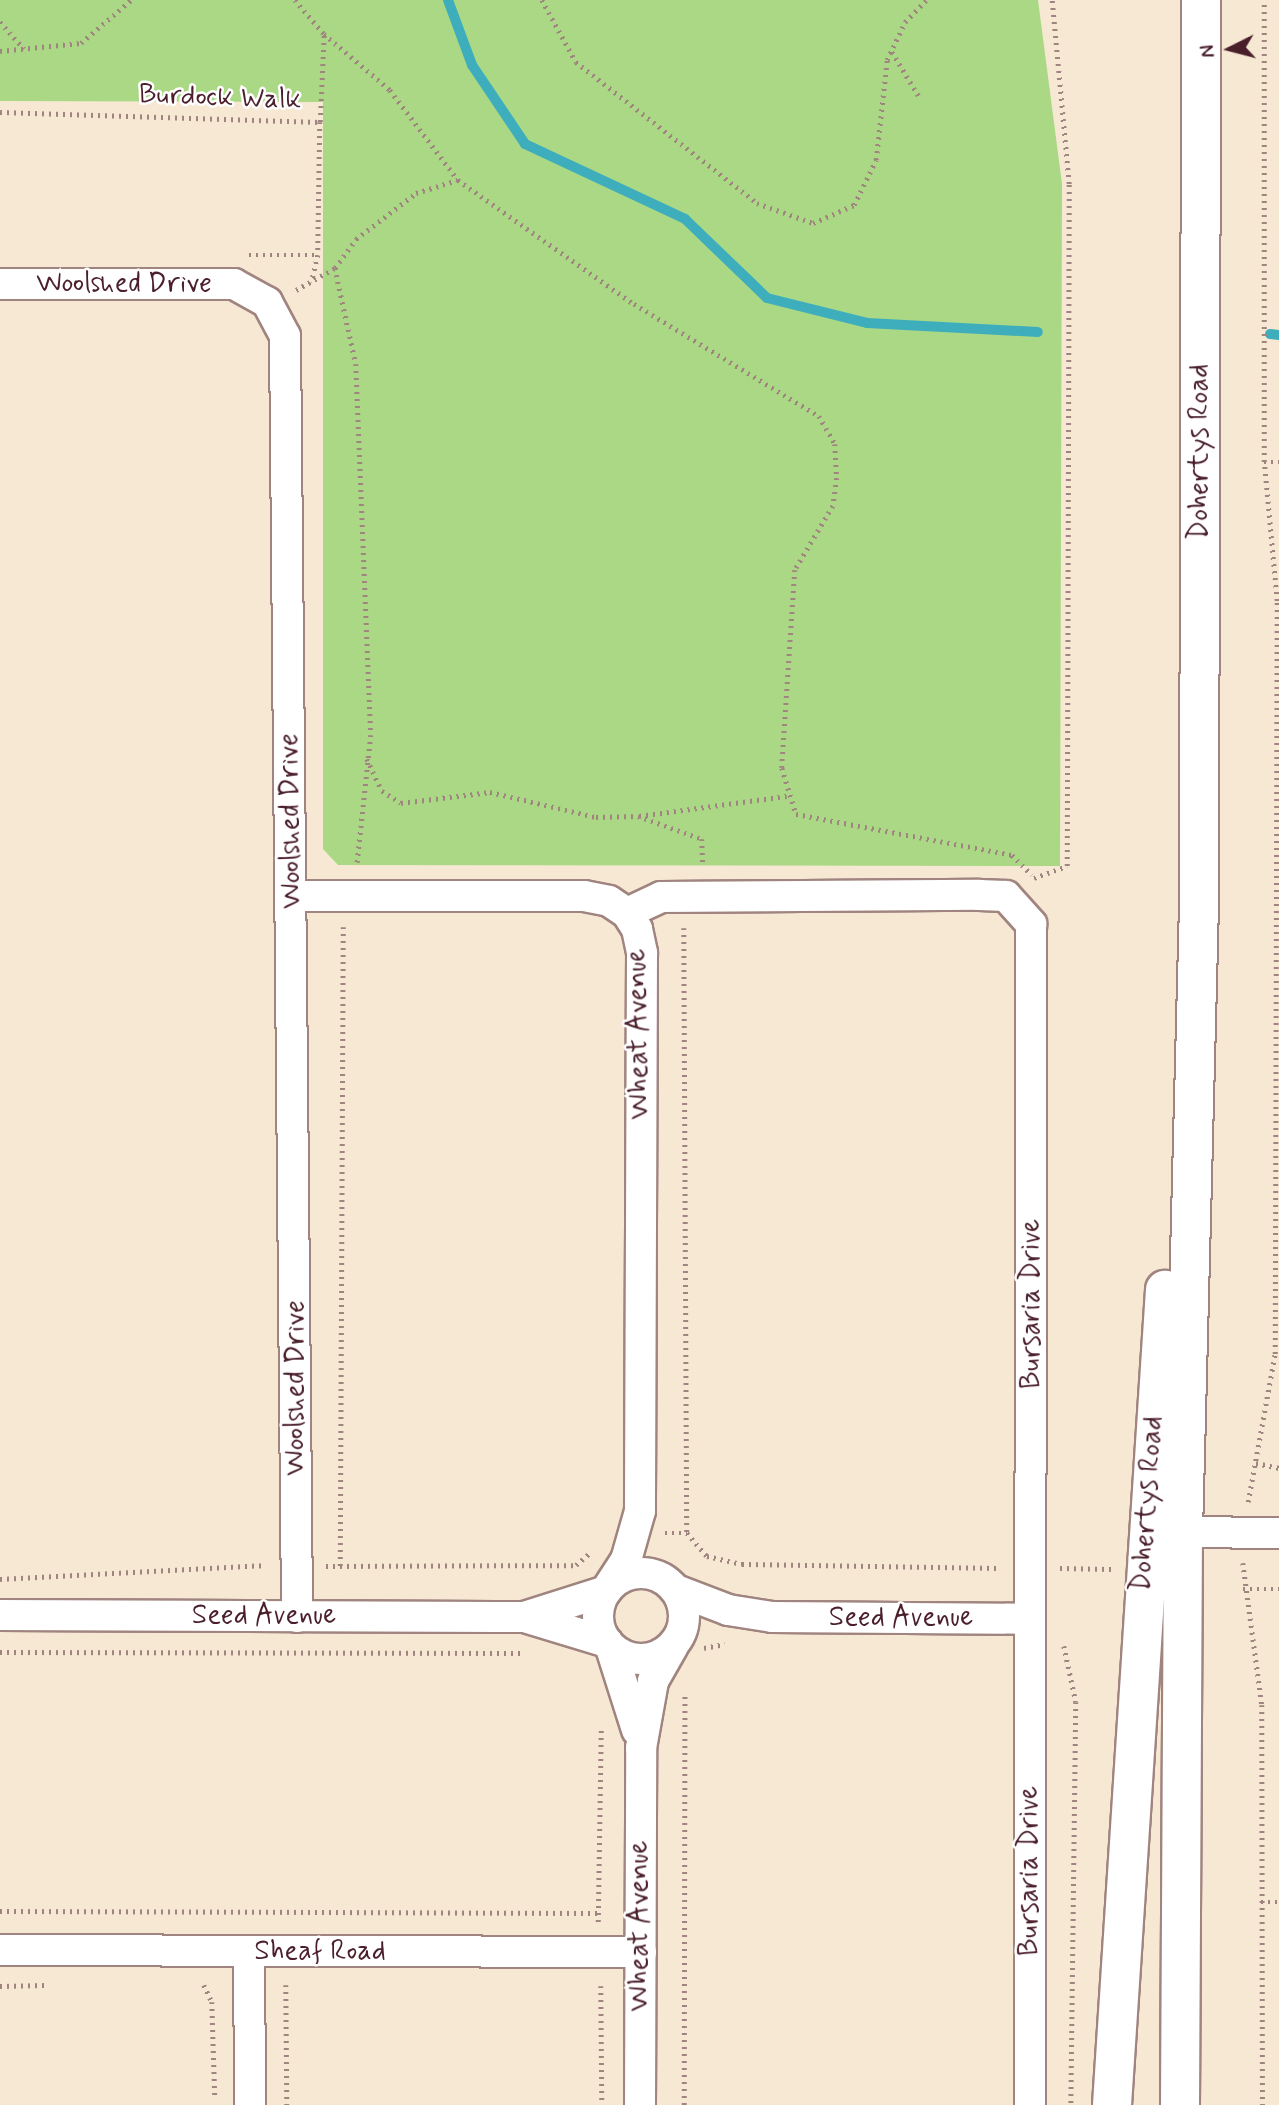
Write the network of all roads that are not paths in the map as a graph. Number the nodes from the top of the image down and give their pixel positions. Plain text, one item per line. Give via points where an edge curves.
1 (1201, 0) edge
2 (0, 284) edge
3 (293, 896) junction
4 (1199, 903) junction
5 (627, 913) junction
6 (1183, 1532) junction
7 (1279, 1533) edge
8 (642, 1534) junction
9 (1146, 1534) junction
10 (673, 1587) junction
11 (608, 1589) junction
12 (1, 1616) edge
13 (297, 1616) junction
14 (524, 1617) junction
15 (772, 1617) junction
16 (1030, 1619) junction
17 (609, 1645) junction
18 (683, 1647) junction
19 (641, 1748) junction
20 (0, 1950) edge
21 (249, 1952) junction
22 (640, 1952) junction
23 (250, 2105) edge
24 (640, 2105) edge
25 (1030, 2105) edge
26 (1112, 2105) edge
27 (1180, 2105) edge

1 - 4 main road, Dohertys Road
2 - 3 street, Woolshed Drive via 234,284 251,290 277,315 285,336
3 - 5 street, Wheat Avenue via 584,896
3 - 13 street, Woolshed Drive
4 - 6 main road, Dohertys Road
4 - 9 main road, Dohertys Road
5 - 8 street, Wheat Avenue via 642,953
5 - 16 street, Bursaria Drive via 661,897 701,896 979,895 1006,896 1022,907 1034,950
6 - 7 street
6 - 9 main road
6 - 27 main road, Dohertys Road
8 - 10 street
8 - 11 street, Wheat Avenue
9 - 26 main road, Dohertys Road
10 - 11 street via 647,1573
10 - 15 street, Seed Avenue via 728,1610
10 - 18 street via 684,1608
11 - 14 street, Seed Avenue
11 - 17 street via 598,1611
12 - 13 street, Seed Avenue
13 - 14 street, Seed Avenue
14 - 17 street, Seed Avenue
15 - 16 street, Seed Avenue
15 - 18 street, Seed Avenue
16 - 25 street, Bursaria Drive
17 - 18 street via 636,1660
17 - 19 street, Wheat Avenue
18 - 19 street, Wheat Avenue via 653,1681
19 - 22 street, Wheat Avenue
20 - 21 street, Sheaf Road
21 - 22 street, Sheaf Road
21 - 23 street
22 - 24 street, Wheat Avenue

